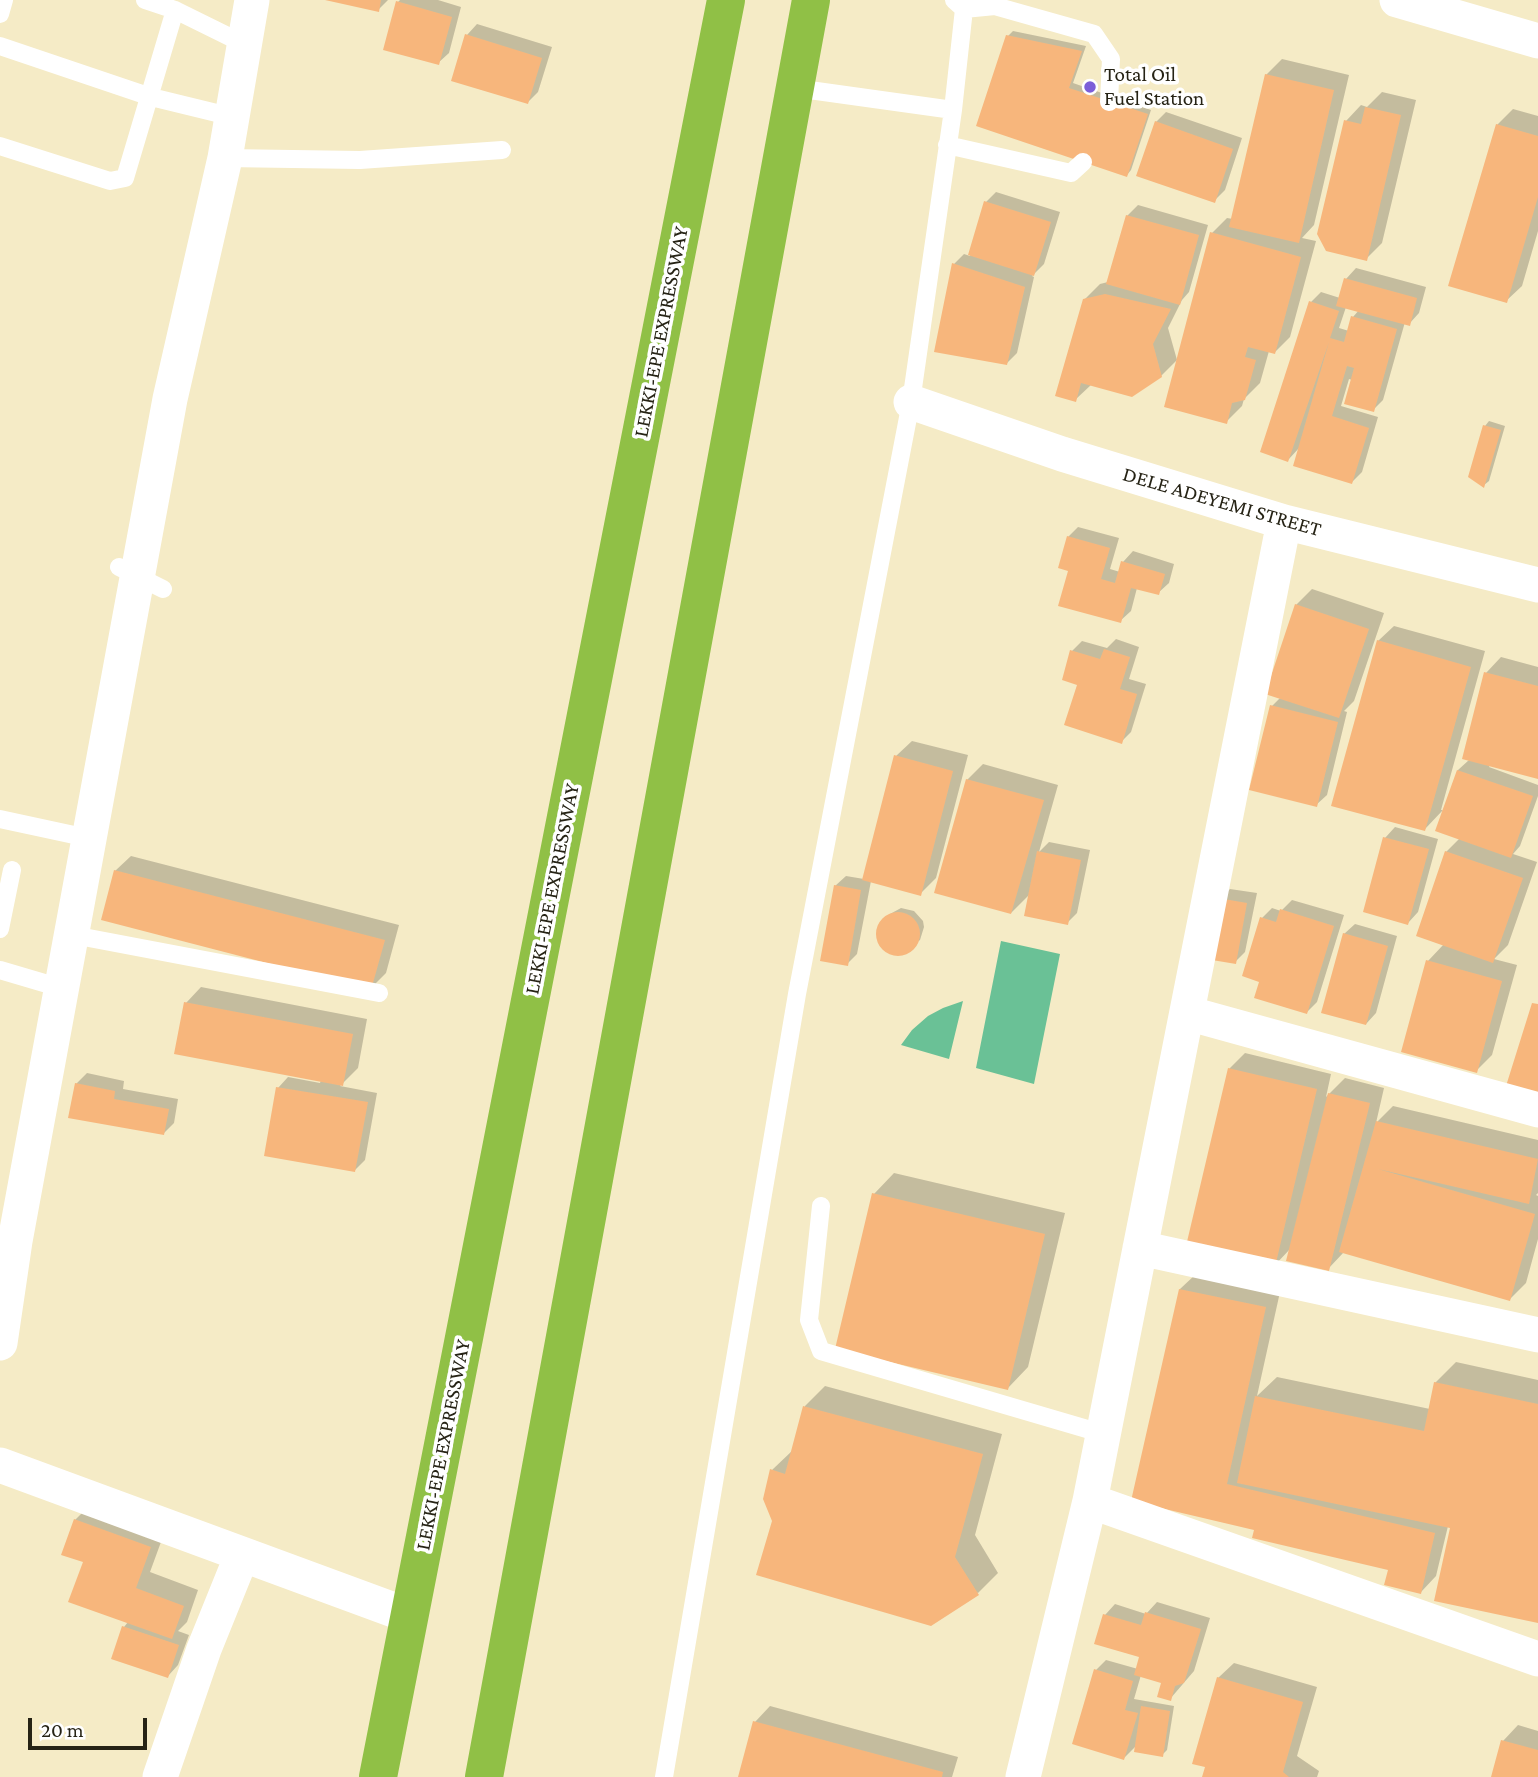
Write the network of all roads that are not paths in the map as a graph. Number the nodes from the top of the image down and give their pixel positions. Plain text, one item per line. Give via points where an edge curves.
1 (4, 0) edge
2 (145, 0) edge
3 (252, 0) edge
4 (726, 0) edge
5 (811, 0) edge
6 (1397, 0) edge
7 (959, 4) edge
8 (175, 10) junction
9 (0, 14) edge
10 (1538, 41) edge
11 (244, 44) junction
12 (0, 46) edge
13 (795, 88) junction
14 (150, 97) junction
15 (1109, 102) dead end
16 (953, 110) junction
17 (233, 117) junction
18 (947, 145) junction
19 (0, 146) edge
20 (502, 150) dead end
21 (225, 158) junction
22 (1083, 162) dead end
23 (911, 402) junction
24 (1284, 522) junction
25 (1538, 585) edge
26 (0, 819) edge
27 (88, 838) junction
28 (12, 870) dead end
29 (0, 929) edge
30 (73, 935) junction
31 (0, 970) edge
32 (61, 988) junction
33 (379, 993) dead end
34 (1187, 1013) junction
35 (1538, 1111) edge
36 (821, 1206) dead end
37 (8, 1239) edge
38 (1140, 1248) junction
39 (1538, 1335) edge
40 (0, 1343) edge
41 (1104, 1434) junction
42 (0, 1465) edge
43 (1090, 1502) junction
44 (242, 1555) junction
45 (410, 1616) junction
46 (1538, 1659) edge
47 (160, 1777) edge
48 (378, 1777) edge
49 (484, 1777) edge
50 (664, 1777) edge
51 (1023, 1777) edge

1 - 9 lane
2 - 8 lane
3 - 11 street
4 - 45 highway, LEKKI-EPE EXPRESSWAY
5 - 13 highway
6 - 10 street
7 - 15 lane via 995,6 1094,34 1111,59
7 - 16 lane
8 - 11 lane
8 - 14 lane
11 - 17 street
12 - 14 lane
13 - 16 lane
13 - 49 highway
14 - 17 lane
14 - 19 lane via 125,178 110,181
16 - 18 lane
17 - 21 street
18 - 22 lane via 1070,173
18 - 23 lane
20 - 21 lane via 360,160
21 - 27 street via 170,399
23 - 24 street, DELE ADEYEMI STREET
23 - 50 lane via 797,994
24 - 25 street, DELE ADEYEMI STREET
24 - 34 street
26 - 27 lane
27 - 30 street
28 - 29 lane
30 - 32 street
30 - 33 lane
31 - 32 lane
32 - 37 street
34 - 35 street
34 - 38 street
36 - 41 lane via 809,1320 821,1351
37 - 40 street
38 - 39 street
38 - 41 street
41 - 43 street
42 - 44 street
43 - 46 street
43 - 51 street
44 - 45 street
44 - 47 street
45 - 48 highway, LEKKI-EPE EXPRESSWAY

